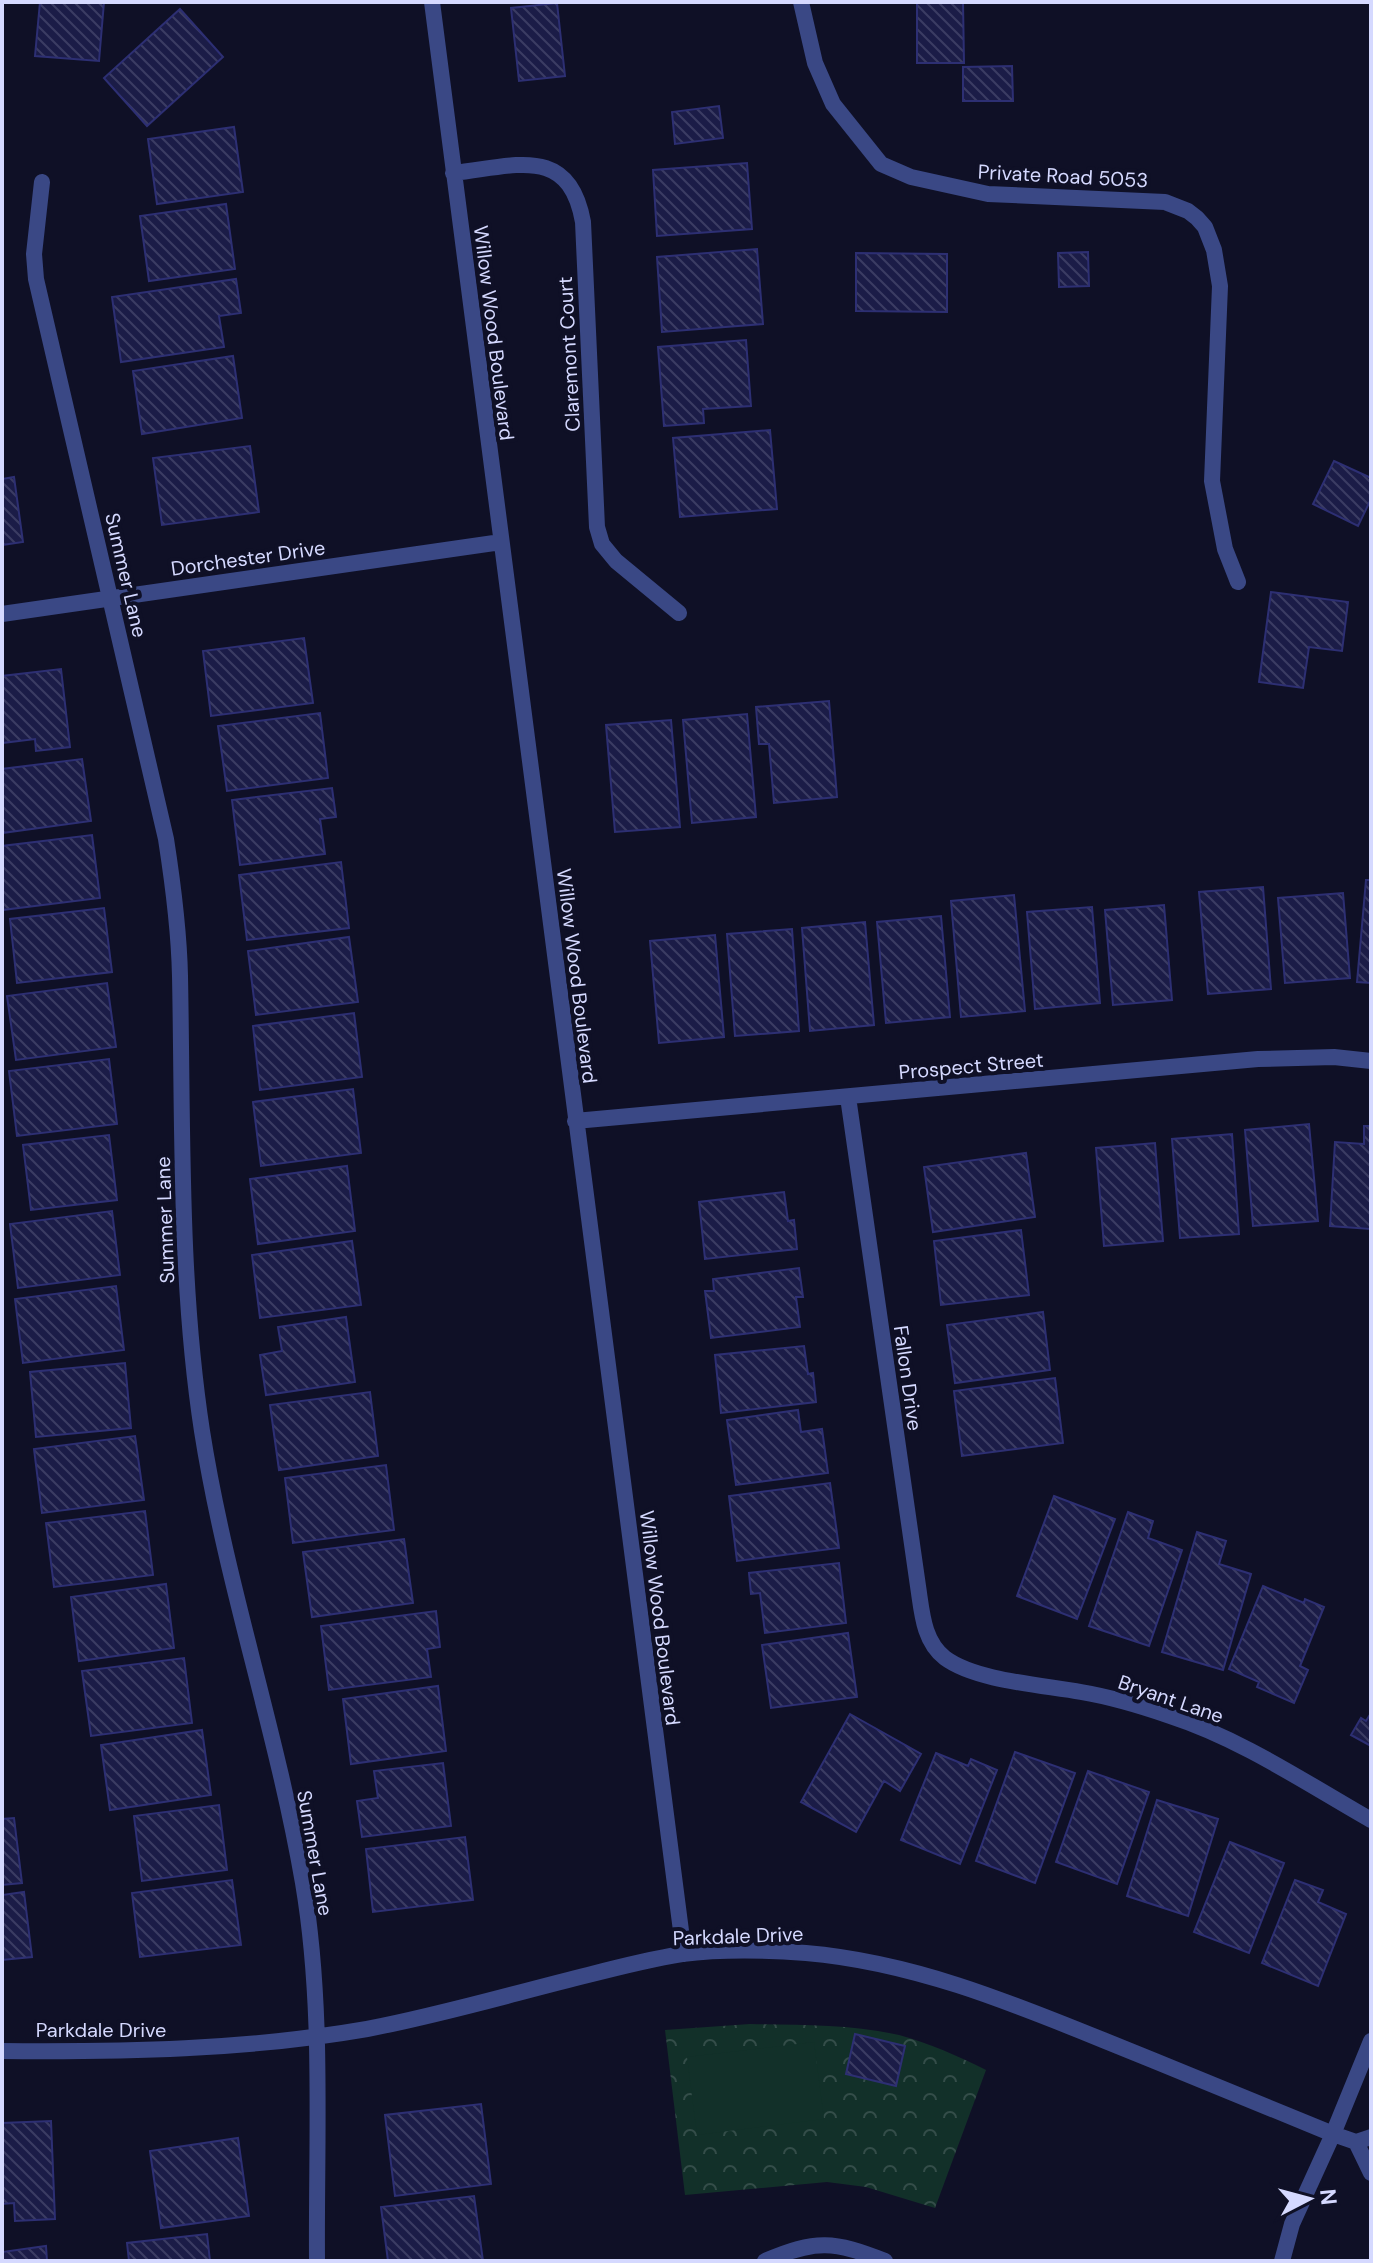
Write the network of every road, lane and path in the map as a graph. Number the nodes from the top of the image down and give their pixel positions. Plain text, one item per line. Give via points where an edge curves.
1 (432, 2) edge
2 (801, 2) edge
3 (453, 173) junction
4 (42, 182) dead end
5 (501, 542) junction
6 (1238, 582) dead end
7 (111, 597) junction
8 (679, 613) dead end
9 (2, 614) edge
10 (1371, 1061) edge
11 (848, 1097) junction
12 (575, 1121) junction
13 (944, 1658) joint
14 (1371, 1820) edge
15 (684, 1954) junction
16 (316, 2037) junction
17 (1371, 2041) edge
18 (2, 2051) edge
19 (1333, 2134) junction
20 (1363, 2139) edge
21 (1371, 2173) edge
22 (317, 2261) edge
23 (765, 2261) edge
24 (885, 2261) edge
25 (1282, 2261) edge

1 - 3 street, Willow Wood Boulevard
2 - 6 street, Private Road 5053 via 815,63 833,104 881,164 911,177 988,194 1165,202 1188,211 1205,227 1220,286 1212,481 1225,549
3 - 5 street, Willow Wood Boulevard
3 - 8 street, Claremont Court via 534,164 560,175 580,202 597,527 616,561
4 - 7 street, Summer Lane via 36,279
5 - 7 street, Dorchester Drive
5 - 12 street, Willow Wood Boulevard
7 - 9 street, Dorchester Drive
7 - 16 street, Summer Lane via 166,839 178,925 186,1281 202,1432 303,1883
10 - 11 street, Prospect Street via 1271,1058
11 - 12 street, Prospect Street
11 - 13 street, Fallon Drive via 923,1620 930,1642
12 - 15 street, Willow Wood Boulevard
13 - 14 street, Bryant Lane via 965,1670 1085,1692 1172,1717 1264,1758
15 - 16 street, Parkdale Drive
15 - 19 street, Parkdale Drive via 803,1953 919,1972 1030,2011
16 - 18 street, Parkdale Drive via 176,2050
16 - 22 street, Summer Lane
17 - 19 street
19 - 20 street, Parkdale Drive
19 - 25 street via 1292,2224
20 - 21 street, Parkdale Drive
23 - 24 street via 820,2243 846,2246

